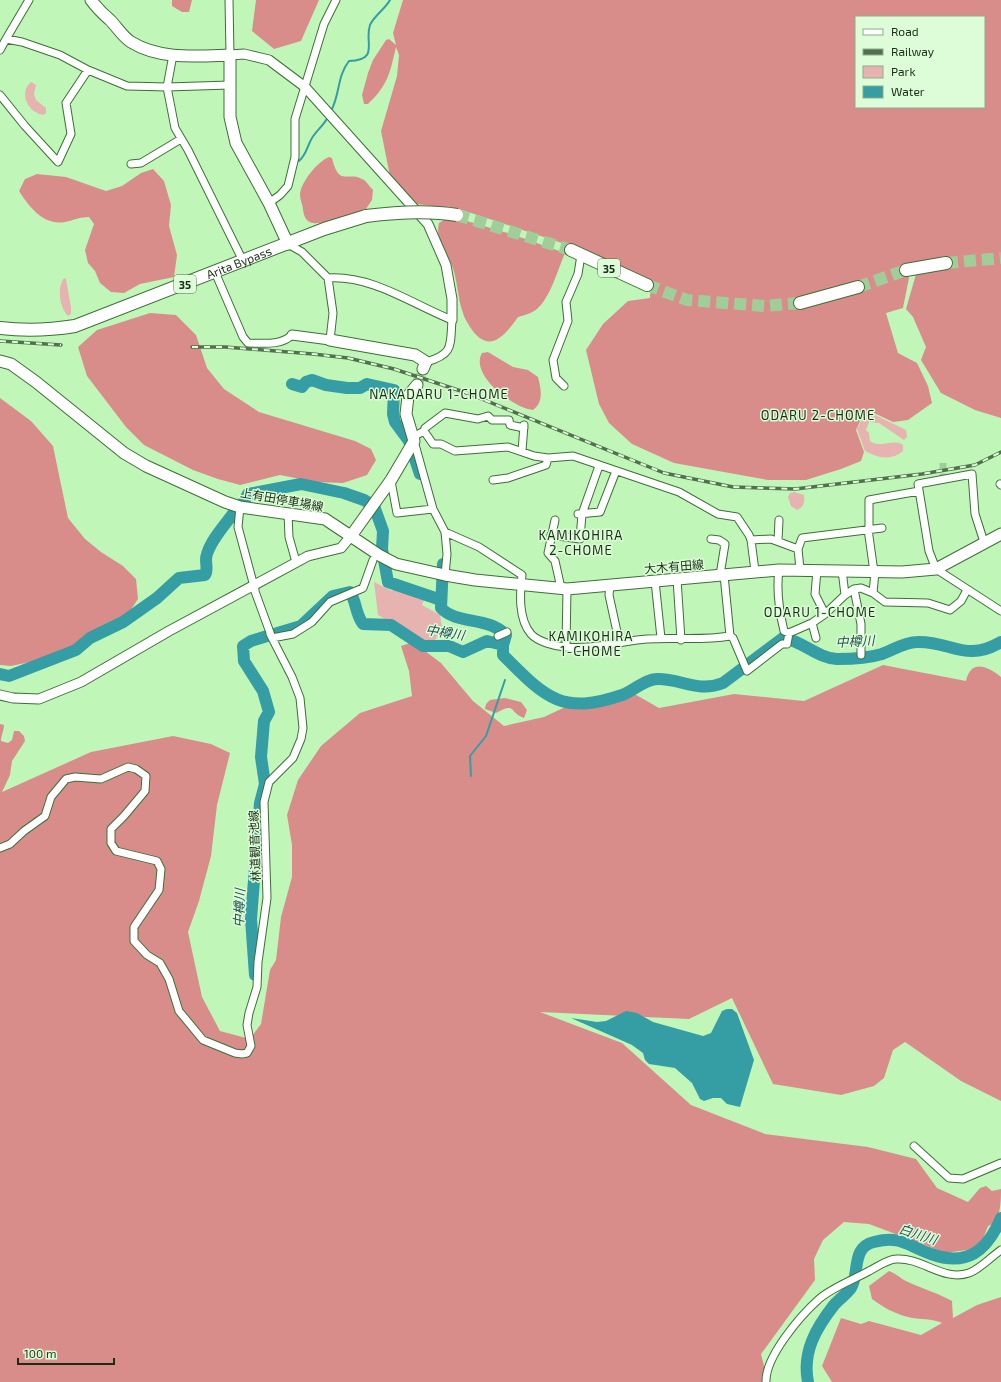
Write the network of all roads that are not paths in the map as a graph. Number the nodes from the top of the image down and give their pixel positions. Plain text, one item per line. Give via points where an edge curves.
1 (29, 0) edge
2 (91, 0) edge
3 (230, 0) edge
4 (336, 0) edge
5 (6, 39) junction
6 (0, 50) edge
7 (173, 55) junction
8 (230, 55) junction
9 (88, 70) junction
10 (230, 85) junction
11 (167, 87) junction
12 (305, 87) junction
13 (0, 95) edge
14 (181, 139) junction
15 (131, 164) dead end
16 (269, 203) junction
17 (457, 215) tunnel mouth
18 (288, 244) junction
19 (576, 253) joint
20 (242, 261) junction
21 (946, 263) tunnel mouth
22 (906, 270) tunnel mouth
23 (216, 272) junction
24 (328, 278) junction
25 (647, 285) tunnel mouth
26 (858, 287) tunnel mouth
27 (800, 303) tunnel mouth
28 (452, 320) junction
29 (0, 328) edge
30 (292, 335) joint
31 (330, 340) junction
32 (0, 361) edge
33 (424, 365) joint
34 (417, 385) tunnel mouth
35 (564, 386) dead end
36 (424, 431) junction
37 (413, 439) junction
38 (522, 451) junction
39 (548, 458) junction
40 (599, 466) junction
41 (616, 471) junction
42 (493, 480) dead end
43 (391, 481) junction
44 (919, 491) junction
45 (240, 507) junction
46 (431, 510) junction
47 (288, 513) junction
48 (580, 514) junction
49 (555, 520) dead end
50 (779, 520) dead end
51 (882, 528) dead end
52 (868, 529) junction
53 (445, 532) junction
54 (1001, 534) edge
55 (551, 535) junction
56 (351, 536) junction
57 (711, 539) dead end
58 (751, 540) junction
59 (778, 542) junction
60 (984, 542) junction
61 (798, 549) junction
62 (373, 560) dead end
63 (296, 562) junction
64 (800, 569) junction
65 (936, 569) junction
66 (779, 570) junction
67 (817, 570) junction
68 (842, 570) junction
69 (755, 571) junction
70 (875, 572) junction
71 (445, 575) junction
72 (722, 575) junction
73 (677, 579) junction
74 (654, 581) junction
75 (253, 586) junction
76 (520, 586) junction
77 (610, 586) junction
78 (564, 589) junction
79 (854, 589) junction
80 (967, 590) junction
81 (873, 594) junction
82 (845, 595) junction
83 (1001, 611) edge
84 (825, 614) junction
85 (812, 623) junction
86 (507, 632) dead end
87 (498, 636) dead end
88 (730, 636) junction
89 (788, 636) junction
90 (272, 638) junction
91 (661, 638) junction
92 (816, 638) dead end
93 (681, 640) junction
94 (619, 641) junction
95 (566, 647) junction
96 (861, 655) dead end
97 (0, 695) edge
98 (0, 848) edge
99 (914, 1146) dead end
100 (1001, 1163) edge
101 (1001, 1250) edge
102 (766, 1382) edge

1 - 5 street
2 - 7 main road via 130,41 153,52
3 - 8 street
4 - 12 street via 324,24
5 - 6 street
5 - 9 street via 60,55
7 - 8 main road
7 - 11 street
8 - 10 main road
8 - 12 street via 244,54 269,60
9 - 11 street via 127,86
9 - 13 street via 66,103 71,134 58,162
10 - 11 street
10 - 16 main road via 230,117 236,143
11 - 14 street via 174,128
12 - 16 street via 295,119 296,146 288,186
12 - 28 street via 428,224 446,266 452,299
14 - 15 street via 141,163
14 - 20 street via 237,246
16 - 18 main road
17 - 18 highway, Arita Bypass / 35, bridge via 412,212 366,216
18 - 20 highway, Arita Bypass / 35
18 - 24 street via 302,252
19 - 25 highway, 35
19 - 35 street via 578,274 566,302 568,321 552,360 556,378
20 - 23 highway, Arita Bypass / 35
21 - 22 highway
23 - 29 highway, Arita Bypass / 35 via 75,326 51,330
23 - 30 street via 243,337 248,343 274,343 287,340
24 - 28 street via 344,277 367,282
24 - 31 street via 333,313
26 - 27 highway
28 - 33 street via 448,350 444,355
30 - 31 street
31 - 33 main road via 415,355
32 - 45 main road, 上有田停車場線 via 11,364 36,382 133,459
34 - 37 main road via 408,396 406,414
36 - 37 street
36 - 38 street via 433,444 441,444 455,451 508,447
36 - 38 street via 424,428 445,413 478,419 488,416 493,422 510,420 510,425 524,426
37 - 43 main road
37 - 46 street
38 - 39 street
39 - 40 street via 573,456
39 - 42 street via 546,466
40 - 41 street
40 - 48 street
41 - 48 street via 600,512
41 - 58 street via 679,492 718,514 737,517
43 - 46 street via 396,513
43 - 56 main road
44 - 52 street via 869,500
44 - 60 street via 918,484 972,474 975,514
44 - 65 street via 929,551
45 - 47 main road, 上有田停車場線
45 - 75 street via 238,527
46 - 53 street
47 - 56 main road, 上有田停車場線 via 325,519
47 - 63 street via 289,537
48 - 55 street via 580,539
49 - 55 street
50 - 59 street
51 - 52 street
52 - 61 street via 802,538
52 - 70 street
53 - 71 street
53 - 76 street via 479,547 522,575
54 - 60 main road, 大木有田線
55 - 78 street via 548,553 555,561
56 - 63 street via 341,548 308,556
56 - 71 main road, 大木有田線 via 379,556 396,564
57 - 72 street via 725,544
58 - 59 street via 761,538
58 - 69 street
59 - 61 street
60 - 65 main road, 大木有田線
61 - 64 street
62 - 90 street via 363,588 330,602 312,622 293,634
63 - 75 street
64 - 66 main road, 大木有田線
64 - 67 main road, 大木有田線
65 - 70 main road, 大木有田線
65 - 80 street
66 - 69 main road, 大木有田線
66 - 89 street via 776,590 784,631
67 - 68 main road, 大木有田線
67 - 84 street via 815,594
68 - 70 main road, 大木有田線
68 - 82 street
69 - 72 main road, 大木有田線
70 - 81 street
71 - 76 main road, 大木有田線
72 - 73 main road, 大木有田線
72 - 88 street
73 - 74 main road, 大木有田線
73 - 93 street
74 - 77 main road, 大木有田線
74 - 91 street
75 - 90 street, 林道観音池線
75 - 90 street
75 - 97 street via 81,682 39,699
76 - 78 main road, 大木有田線
76 - 95 street via 520,602 531,634 536,638
77 - 78 main road, 大木有田線
77 - 94 street via 609,595
78 - 95 street
79 - 81 street via 861,588
79 - 82 street
79 - 96 street via 861,624
80 - 81 street via 950,610 928,603 885,602
80 - 83 street
82 - 84 street
84 - 85 street
85 - 89 street
85 - 92 street
86 - 87 street
88 - 89 street via 747,670 782,644 788,644
88 - 93 street
90 - 98 street, 林道観音池線 via 300,698 303,728 293,758 269,782 264,802 267,898 257,987 247,1025 251,1046 247,1053 235,1053 203,1040 179,1011 169,978 160,963 147,955 134,941 134,927 159,890 161,868 157,861 150,858 116,851 111,843 111,829 145,791 146,776 128,767 101,779 66,779 51,797 45,816 10,844
91 - 93 street
91 - 94 street
94 - 95 street
99 - 100 street via 949,1178 963,1179
101 - 102 street via 970,1272 957,1276 914,1260 895,1258 840,1286 820,1299 799,1321 772,1358

